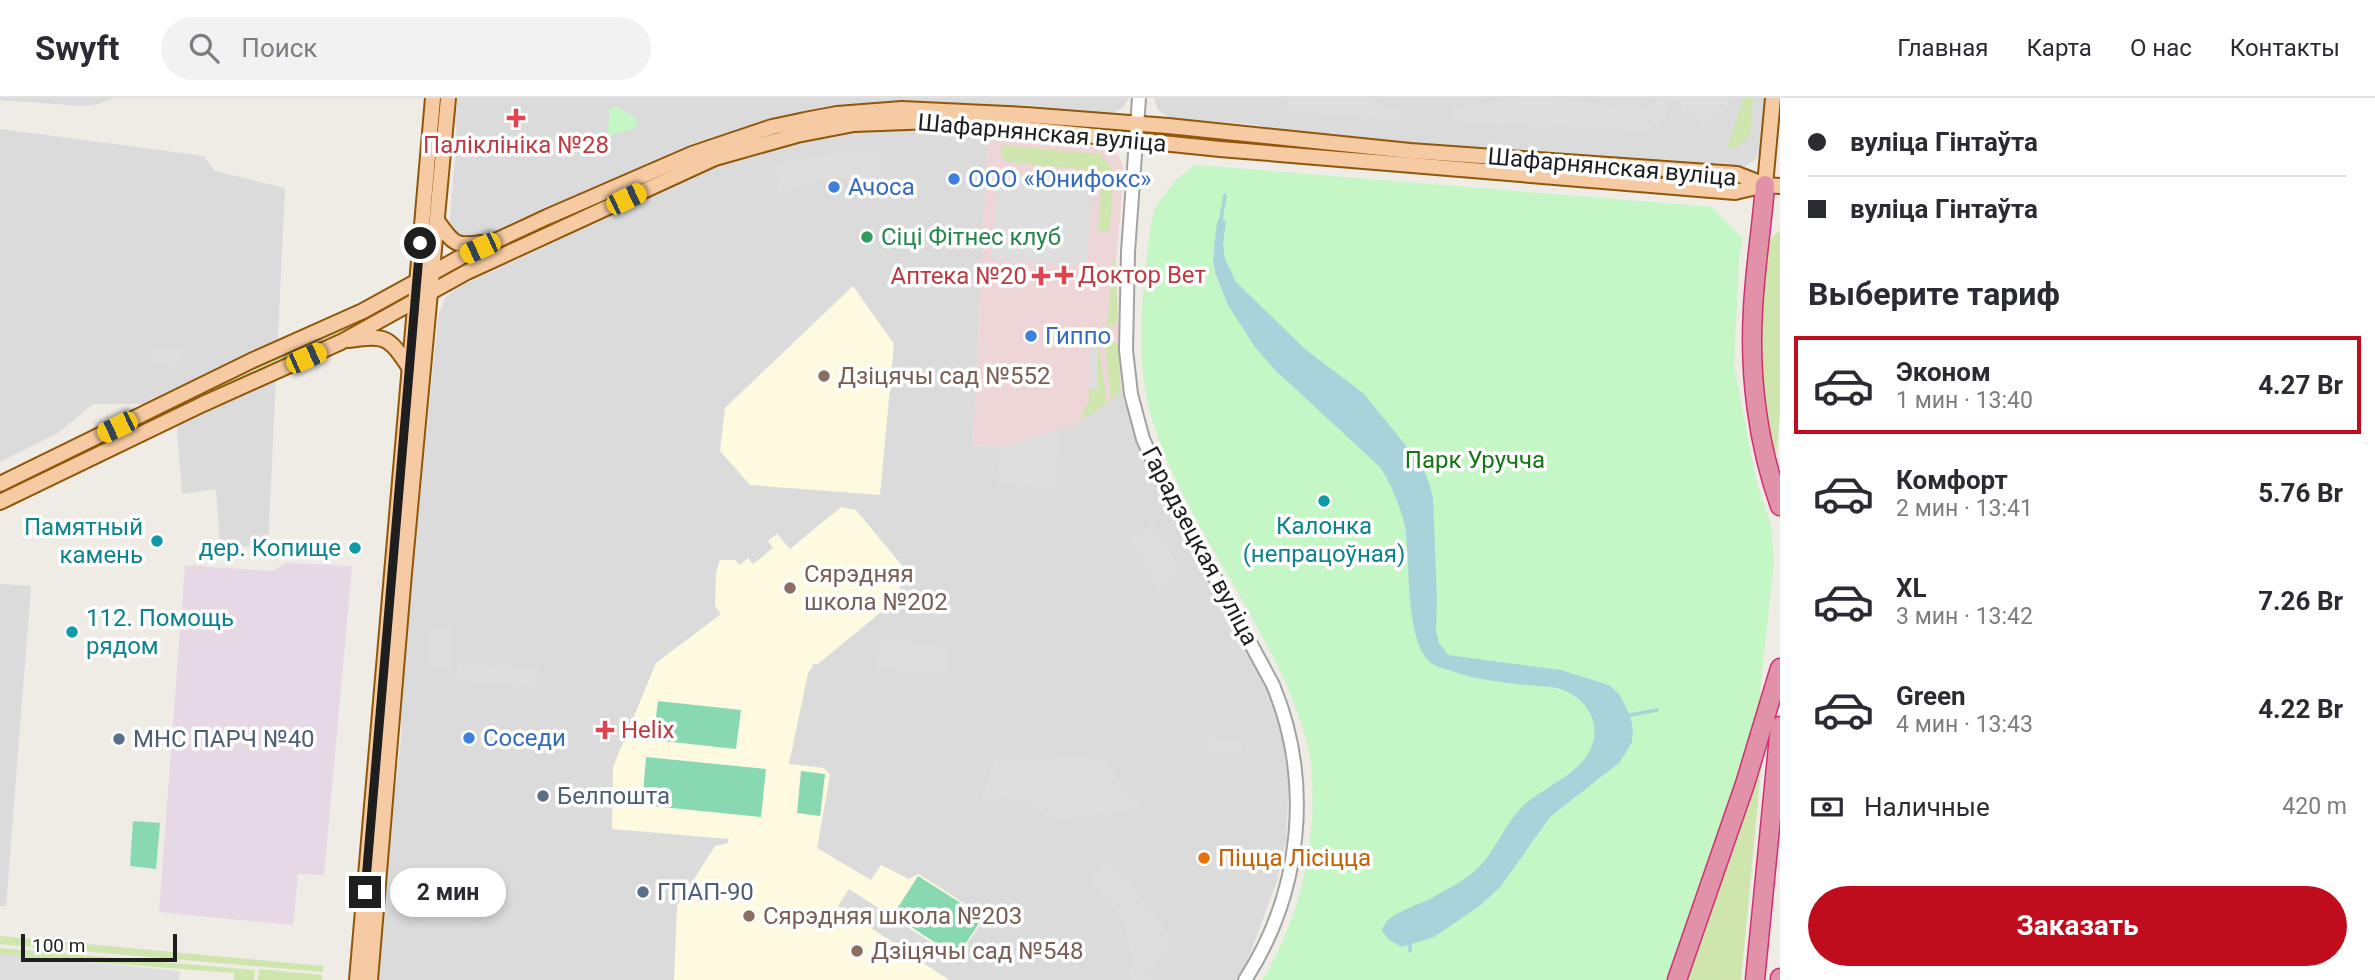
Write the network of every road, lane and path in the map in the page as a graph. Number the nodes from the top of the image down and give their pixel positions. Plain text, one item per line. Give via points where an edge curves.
1 (433, 98) edge
2 (448, 98) edge
3 (1139, 98) edge
4 (1773, 98) edge
5 (1137, 125) junction
6 (1136, 141) junction
7 (1773, 186) edge
8 (438, 222) junction
9 (499, 240) junction
10 (433, 273) junction
11 (417, 282) junction
12 (432, 290) junction
13 (415, 300) junction
14 (341, 342) junction
15 (409, 367) junction
16 (82, 443) junction
17 (35, 468) junction
18 (69, 468) junction
19 (41, 482) junction
20 (0, 484) edge
21 (0, 502) edge
22 (1780, 506) edge
23 (1780, 668) edge
24 (1780, 726) edge
25 (365, 961) junction
26 (357, 980) edge
27 (370, 980) edge
28 (1245, 980) edge
29 (1676, 980) edge
30 (1755, 980) edge

1 - 11 main road
2 - 8 main road
3 - 5 street, Гарадзецкая вуліца
4 - 7 main road
5 - 6 street, Гарадзецкая вуліца
5 - 7 main road, Шафарнянская вуліца via 1410,151 1737,174
5 - 9 main road, Шафарнянская вуліца via 902,109 837,114 772,127 692,154
6 - 7 main road, Шафарнянская вуліца via 1735,192
6 - 12 main road, Шафарнянская вуліца via 933,121 854,124 797,135 706,162
6 - 28 street, Гарадзецкая вуліца via 1125,321 1131,394 1143,439 1159,474 1282,706 1294,762 1297,811 1291,870 1278,912
7 - 22 highway via 1753,308 1753,362 1766,458
8 - 9 main road via 461,246
8 - 10 main road
9 - 10 main road, Шафарнянская вуліца
10 - 11 main road, Шафарнянская вуліца
10 - 12 main road
11 - 13 main road
11 - 16 main road, Шафарнянская вуліца
12 - 13 main road, Шафарнянская вуліца
12 - 25 main road
13 - 14 main road, Шафарнянская вуліца
13 - 15 main road
14 - 15 main road via 380,337 395,347
14 - 18 main road
15 - 25 main road
16 - 17 main road, Шафарнянская вуліца
16 - 18 main road via 84,454
17 - 19 main road
17 - 20 main road, Шафарнянская вуліца
18 - 19 main road
19 - 21 main road
23 - 29 highway
24 - 30 highway
25 - 26 main road
25 - 27 main road

